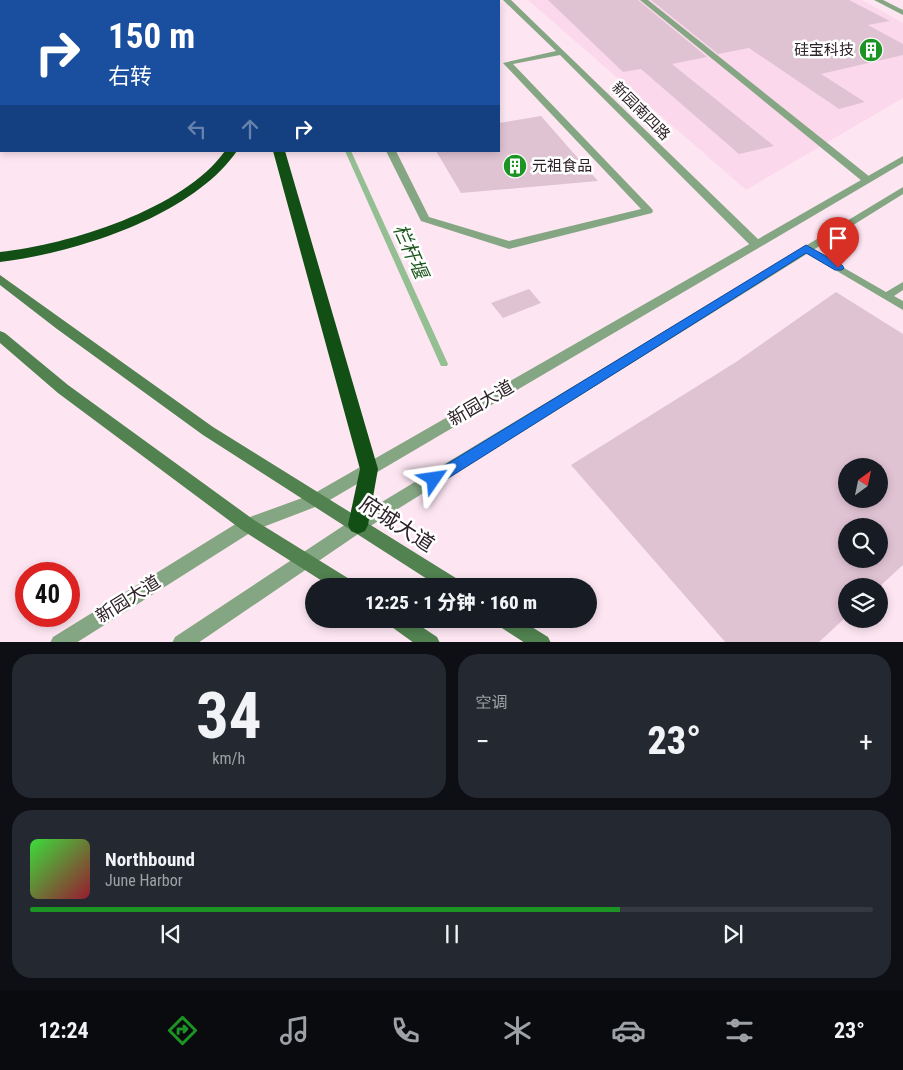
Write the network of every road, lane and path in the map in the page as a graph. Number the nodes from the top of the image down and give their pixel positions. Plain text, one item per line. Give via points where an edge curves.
1 (507, 0) edge
2 (644, 0) edge
3 (878, 0) edge
4 (903, 13) edge
5 (562, 52) junction
6 (230, 152) edge
7 (279, 152) edge
8 (392, 152) edge
9 (903, 159) edge
10 (866, 180) junction
11 (903, 190) edge
12 (755, 243) junction
13 (806, 249) junction
14 (0, 257) edge
15 (0, 279) edge
16 (903, 285) edge
17 (887, 296) junction
18 (903, 306) edge
19 (0, 336) edge
20 (369, 469) junction
21 (318, 499) junction
22 (248, 525) junction
23 (358, 525) junction
24 (305, 560) junction
25 (333, 578) edge
26 (441, 578) edge
27 (408, 628) edge
28 (518, 628) edge
29 (59, 642) edge
30 (181, 642) edge
31 (431, 642) edge
32 (542, 642) edge

1 - 5 street, 新园南四路
2 - 10 street
3 - 4 street
5 - 8 street via 507,63 648,211 509,246 425,219
5 - 12 street, 新园南四路
6 - 14 highway via 204,180 149,214 67,244
7 - 20 highway
9 - 10 street, 新园大道
10 - 12 street, 新园大道
11 - 13 street
12 - 20 street, 新园大道
13 - 17 lane
13 - 23 street
15 - 21 main road, 府城大道 via 208,431
16 - 17 lane
17 - 18 lane
19 - 22 main road via 63,389
20 - 21 street, 新园大道
20 - 23 highway
21 - 22 street, 新园大道
21 - 23 main road, 府城大道
22 - 24 main road
22 - 29 street, 新园大道
23 - 24 street
23 - 26 main road, 府城大道
24 - 25 main road
24 - 30 street
27 - 31 main road
28 - 32 main road

